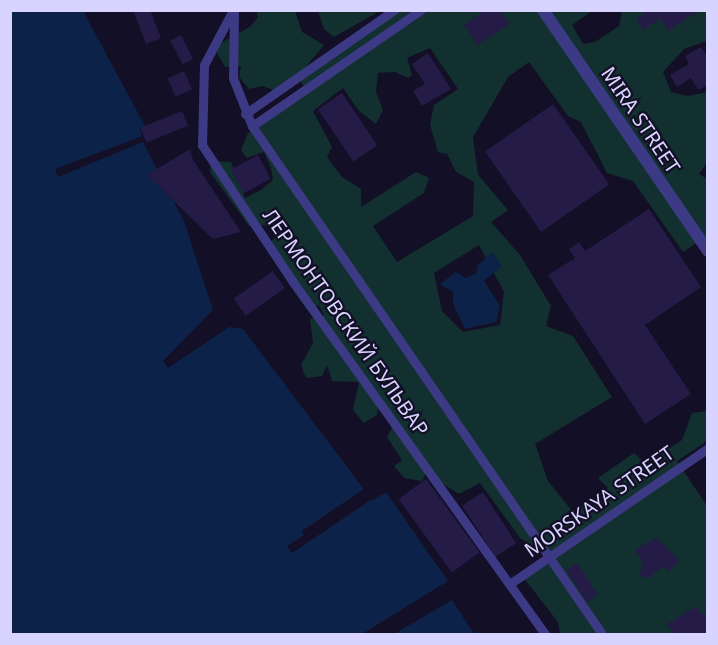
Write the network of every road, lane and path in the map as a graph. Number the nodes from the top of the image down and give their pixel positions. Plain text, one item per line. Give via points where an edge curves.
1 (234, 10) edge
2 (394, 10) edge
3 (421, 10) edge
4 (543, 10) edge
5 (245, 114) junction
6 (252, 126) junction
7 (708, 251) edge
8 (708, 448) edge
9 (549, 558) junction
10 (511, 583) junction
11 (545, 634) edge
12 (602, 634) edge

1 - 5 street, ЛЕРМОНТОВСКИЙ БУЛЬВАР via 233,78
1 - 10 street, ЛЕРМОНТОВСКИЙ БУЛЬВАР via 204,65 202,145 293,282
2 - 5 street
3 - 6 street
4 - 7 street, MIRA STREET
5 - 6 street, ЛЕРМОНТОВСКИЙ БУЛЬВАР
6 - 9 street, ЛЕРМОНТОВСКИЙ БУЛЬВАР
8 - 9 street, MORSKAYA STREET
9 - 10 street, MORSKAYA STREET
9 - 12 street, ЛЕРМОНТОВСКИЙ БУЛЬВАР
10 - 11 street, ЛЕРМОНТОВСКИЙ БУЛЬВАР

